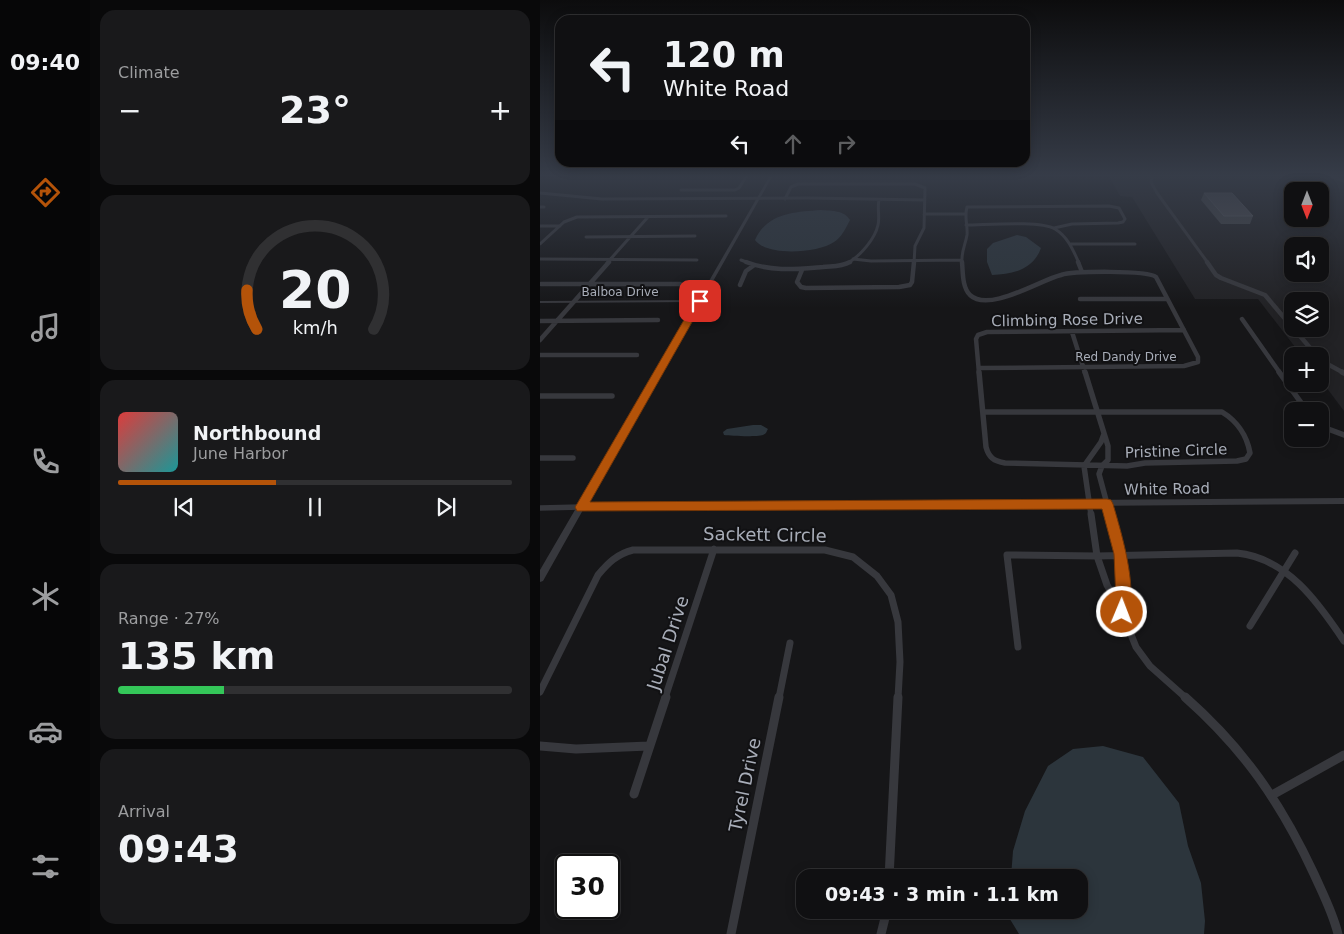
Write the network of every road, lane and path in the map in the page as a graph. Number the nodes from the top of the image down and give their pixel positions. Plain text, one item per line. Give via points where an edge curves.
1 (568, 221) edge
2 (645, 221) edge
3 (746, 221) edge
4 (879, 221) edge
5 (924, 221) edge
6 (966, 221) edge
7 (1125, 221) edge
8 (1177, 221) edge
9 (966, 224) junction
10 (540, 226) edge
11 (560, 226) junction
12 (1054, 228) junction
13 (586, 236) dead end
14 (631, 236) junction
15 (695, 236) dead end
16 (540, 244) edge
17 (1071, 244) junction
18 (1135, 244) dead end
19 (540, 259) edge
20 (853, 259) junction
21 (610, 260) junction
22 (697, 260) dead end
23 (741, 260) dead end
24 (962, 260) junction
25 (913, 261) junction
26 (753, 266) junction
27 (802, 270) junction
28 (1082, 272) junction
29 (541, 284) edge
30 (680, 284) dead end
31 (588, 285) junction
32 (740, 285) dead end
33 (1167, 298) junction
34 (1080, 299) dead end
35 (700, 301) junction
36 (540, 302) edge
37 (573, 302) junction
38 (1284, 317) edge
39 (1242, 319) dead end
40 (540, 320) edge
41 (557, 320) junction
42 (658, 320) dead end
43 (1184, 330) junction
44 (1072, 332) junction
45 (1301, 337) edge
46 (540, 340) edge
47 (1309, 347) edge
48 (540, 355) edge
49 (636, 355) dead end
50 (1329, 365) edge
51 (1082, 367) junction
52 (980, 368) junction
53 (1344, 373) edge
54 (540, 396) edge
55 (612, 396) dead end
56 (1301, 402) edge
57 (983, 412) junction
58 (1096, 412) junction
59 (1329, 429) edge
60 (1104, 434) junction
61 (1344, 435) edge
62 (540, 458) edge
63 (573, 458) dead end
64 (1084, 466) junction
65 (1102, 466) junction
66 (1344, 502) edge
67 (1090, 504) junction
68 (1107, 504) junction
69 (581, 507) junction
70 (540, 508) edge
71 (714, 549) junction
72 (1295, 553) dead end
73 (1120, 554) junction
74 (1097, 556) junction
75 (1283, 571) junction
76 (540, 578) edge
77 (1122, 612) junction
78 (1250, 626) dead end
79 (1344, 640) edge
80 (790, 643) dead end
81 (1018, 647) dead end
82 (540, 692) edge
83 (540, 746) edge
84 (649, 746) junction
85 (1344, 755) edge
86 (634, 794) dead end
87 (1272, 795) junction
88 (889, 869) edge
89 (885, 919) edge
90 (731, 934) edge
91 (881, 934) edge
92 (1338, 934) edge

1 - 11 street
2 - 14 street
3 - 35 street
4 - 20 street via 876,230
5 - 25 street
6 - 9 street, Red Dandy Drive
7 - 12 street
8 - 38 street via 1216,275 1261,293
9 - 12 street via 1030,224
9 - 24 street, Red Dandy Drive via 968,234 961,253
10 - 11 street
11 - 16 street
12 - 17 street
13 - 14 street
14 - 15 street
14 - 21 street
17 - 18 street
17 - 28 street
19 - 21 street
20 - 25 street
20 - 27 street via 844,265
21 - 22 street
21 - 31 street
23 - 26 street
24 - 25 street
24 - 28 street, Red Dandy Drive via 966,290 976,298 986,300 1007,297 1062,274
25 - 27 street via 912,282 905,287 801,287 797,282
26 - 27 street
26 - 32 street via 746,271
28 - 33 street, Red Dandy Drive via 1152,274
29 - 31 street
30 - 31 street
31 - 37 street
33 - 34 street
33 - 43 street, Red Dandy Drive
35 - 37 street, Balboa Drive
35 - 69 street
36 - 37 street, Balboa Drive
37 - 41 street
39 - 56 street
40 - 41 street
41 - 42 street
41 - 46 street
43 - 44 street, Climbing Rose Drive
43 - 51 street, Red Dandy Drive via 1198,358 1193,365
44 - 51 street
44 - 52 street, Climbing Rose Drive via 987,332 978,335
45 - 47 street
48 - 49 street
50 - 53 street
51 - 52 street, Red Dandy Drive
51 - 58 street
52 - 57 street, Climbing Rose Drive
54 - 55 street
57 - 58 street
57 - 64 street, Climbing Rose Drive via 986,447 995,461
58 - 60 street
58 - 65 street, Pristine Circle via 1222,412 1235,422 1250,448 1246,459 1237,461
59 - 61 street
60 - 64 street
60 - 65 street via 1109,454
62 - 63 street
64 - 65 street, Climbing Rose Drive
64 - 67 street
65 - 68 street via 1100,482
66 - 68 street, White Road
67 - 68 street, White Road
67 - 69 street, White Road
67 - 74 street
68 - 73 street
69 - 70 street, White Road
69 - 76 street
71 - 82 street, Sackett Circle via 633,550 622,552 608,562 598,575
71 - 84 street, Jubal Drive
71 - 88 street, Sackett Circle via 826,550 852,557 877,576 891,595 898,622 900,662
72 - 75 street
73 - 74 street
73 - 75 street via 1238,553 1268,560
73 - 77 street
74 - 77 street via 1107,585
74 - 81 street via 1007,555
75 - 78 street
75 - 79 street via 1306,591
77 - 87 street via 1136,647 1150,666 1209,718 1244,756
80 - 90 street, Tyrel Drive
83 - 84 street via 576,749
84 - 86 street, Jubal Drive
85 - 87 street
87 - 92 street via 1305,855
89 - 91 street

